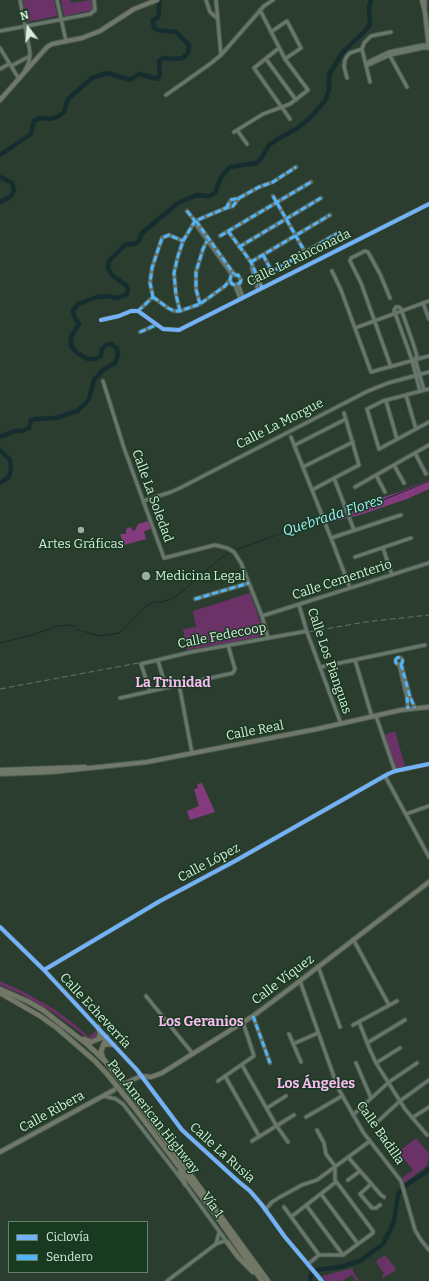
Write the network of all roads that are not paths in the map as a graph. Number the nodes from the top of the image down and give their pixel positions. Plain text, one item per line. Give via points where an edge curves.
1 (20, 0) edge
2 (57, 0) edge
3 (94, 0) edge
4 (154, 0) edge
5 (206, 0) edge
6 (216, 0) edge
7 (273, 0) edge
8 (422, 0) edge
9 (425, 0) edge
10 (260, 10) junction
11 (426, 12) junction
12 (218, 18) junction
13 (61, 20) junction
14 (25, 26) junction
15 (0, 31) edge
16 (271, 32) junction
17 (391, 32) dead end
18 (66, 41) junction
19 (429, 47) edge
20 (0, 48) edge
21 (279, 48) junction
22 (362, 48) junction
23 (389, 54) junction
24 (221, 55) junction
25 (30, 56) junction
26 (266, 59) junction
27 (285, 59) junction
28 (366, 64) junction
29 (10, 65) junction
30 (0, 69) edge
31 (25, 70) junction
32 (348, 78) dead end
33 (19, 79) junction
34 (370, 82) dead end
35 (407, 87) dead end
36 (166, 95) dead end
37 (0, 100) edge
38 (296, 100) junction
39 (282, 107) junction
40 (290, 119) dead end
41 (247, 144) dead end
42 (296, 167) dead end
43 (311, 182) dead end
44 (273, 196) dead end
45 (239, 198) junction
46 (321, 198) dead end
47 (277, 202) junction
48 (429, 204) edge
49 (226, 208) junction
50 (187, 211) dead end
51 (330, 215) dead end
52 (205, 217) junction
53 (286, 219) junction
54 (195, 222) junction
55 (198, 226) junction
56 (190, 228) junction
57 (228, 231) junction
58 (338, 233) dead end
59 (296, 235) junction
60 (220, 236) dead end
61 (183, 241) junction
62 (207, 241) junction
63 (240, 247) junction
64 (212, 248) junction
65 (203, 249) junction
66 (305, 252) junction
67 (263, 255) junction
68 (252, 264) junction
69 (332, 271) dead end
70 (233, 275) junction
71 (230, 280) junction
72 (236, 285) junction
73 (225, 286) junction
74 (260, 289) junction
75 (153, 297) junction
76 (241, 298) junction
77 (390, 298) dead end
78 (429, 301) edge
79 (423, 303) junction
80 (200, 304) junction
81 (138, 311) junction
82 (180, 311) junction
83 (402, 311) junction
84 (395, 314) junction
85 (429, 319) edge
86 (101, 320) dead end
87 (374, 321) junction
88 (156, 325) junction
89 (355, 328) junction
90 (140, 332) dead end
91 (429, 356) edge
92 (414, 360) junction
93 (391, 367) junction
94 (429, 372) edge
95 (418, 376) junction
96 (103, 381) dead end
97 (429, 389) edge
98 (422, 391) junction
99 (406, 395) junction
100 (386, 401) junction
101 (344, 413) dead end
102 (346, 419) junction
103 (429, 422) edge
104 (416, 429) junction
105 (291, 437) dead end
106 (397, 439) junction
107 (353, 442) junction
108 (294, 445) junction
109 (429, 445) edge
110 (415, 454) junction
111 (394, 465) junction
112 (303, 468) junction
113 (426, 474) dead end
114 (376, 475) junction
115 (334, 478) junction
116 (404, 483) dead end
117 (355, 487) dead end
118 (312, 490) junction
119 (385, 492) dead end
120 (143, 501) junction
121 (401, 515) dead end
122 (354, 530) junction
123 (331, 538) junction
124 (411, 538) dead end
125 (383, 548) junction
126 (355, 557) dead end
127 (429, 563) edge
128 (392, 575) junction
129 (249, 583) junction
130 (350, 588) junction
131 (195, 599) dead end
132 (299, 605) junction
133 (262, 616) junction
134 (307, 631) junction
135 (268, 638) junction
136 (228, 645) junction
137 (425, 645) dead end
138 (355, 660) junction
139 (158, 661) junction
140 (400, 664) dead end
141 (321, 667) junction
142 (179, 684) junction
143 (166, 687) junction
144 (150, 691) junction
145 (120, 698) dead end
146 (409, 698) junction
147 (429, 706) edge
148 (415, 708) junction
149 (408, 709) junction
150 (374, 716) junction
151 (341, 724) junction
152 (192, 753) junction
153 (429, 764) edge
154 (64, 767) junction
155 (97, 767) junction
156 (42, 768) junction
157 (0, 770) edge
158 (395, 771) junction
159 (52, 772) junction
160 (0, 774) edge
161 (385, 776) junction
162 (429, 806) edge
163 (406, 814) junction
164 (429, 857) edge
165 (429, 882) edge
166 (0, 927) edge
167 (353, 940) junction
168 (318, 966) junction
169 (44, 970) junction
170 (300, 981) junction
171 (0, 989) edge
172 (0, 994) edge
173 (146, 996) dead end
174 (397, 1001) dead end
175 (389, 1005) junction
176 (252, 1016) junction
177 (405, 1020) dead end
178 (243, 1022) junction
179 (359, 1022) junction
180 (61, 1024) junction
181 (353, 1025) dead end
182 (98, 1027) junction
183 (340, 1027) dead end
184 (318, 1033) junction
185 (289, 1034) dead end
186 (107, 1038) junction
187 (98, 1039) junction
188 (367, 1043) junction
189 (293, 1044) junction
190 (103, 1045) junction
191 (114, 1045) junction
192 (400, 1048) dead end
193 (194, 1054) junction
194 (105, 1061) junction
195 (301, 1062) dead end
196 (270, 1063) dead end
197 (356, 1063) dead end
198 (376, 1063) junction
199 (417, 1063) dead end
200 (242, 1065) junction
201 (141, 1076) junction
202 (225, 1076) junction
203 (218, 1080) dead end
204 (429, 1080) edge
205 (128, 1082) dead end
206 (389, 1082) junction
207 (114, 1090) dead end
208 (102, 1096) junction
209 (286, 1096) dead end
210 (342, 1096) junction
211 (371, 1098) junction
212 (400, 1100) junction
213 (429, 1106) edge
214 (267, 1108) junction
215 (294, 1115) dead end
216 (353, 1115) junction
217 (306, 1117) dead end
218 (412, 1118) junction
219 (276, 1125) junction
220 (374, 1125) dead end
221 (317, 1130) dead end
222 (427, 1135) dead end
223 (259, 1136) junction
224 (252, 1141) dead end
225 (370, 1141) junction
226 (288, 1142) dead end
227 (0, 1152) edge
228 (348, 1157) junction
229 (335, 1166) junction
230 (178, 1167) junction
231 (360, 1171) junction
232 (348, 1180) dead end
233 (336, 1182) junction
234 (185, 1184) junction
235 (371, 1184) junction
236 (321, 1194) junction
237 (384, 1197) dead end
238 (306, 1205) junction
239 (380, 1205) dead end
240 (284, 1207) dead end
241 (265, 1210) junction
242 (291, 1216) junction
243 (219, 1232) junction
244 (227, 1242) junction
245 (216, 1244) junction
246 (358, 1244) junction
247 (429, 1250) edge
248 (319, 1255) junction
249 (344, 1255) junction
250 (308, 1264) junction
251 (167, 1281) edge
252 (262, 1281) edge
253 (268, 1281) edge
254 (322, 1281) edge

1 - 14 street
2 - 13 street
3 - 13 street via 95,8 90,14
4 - 18 main road via 100,31
5 - 12 street via 210,12
6 - 12 street
7 - 10 street
8 - 11 main road
9 - 11 street
10 - 16 street
10 - 24 street
11 - 19 main road
12 - 24 street
13 - 14 street
13 - 18 street
14 - 15 street
14 - 25 street
16 - 21 street
16 - 27 street via 287,21 301,48
17 - 22 street via 371,36
18 - 31 main road via 47,46
19 - 23 street via 423,45
20 - 29 street
21 - 26 street
21 - 27 street
22 - 28 street
22 - 32 street via 350,53 345,60
23 - 28 street
23 - 35 street
24 - 36 street
25 - 29 street
25 - 31 street
26 - 38 street
26 - 39 street via 254,68
27 - 38 street via 308,90
28 - 34 street
29 - 30 street
29 - 33 street
31 - 33 main road
33 - 37 main road
38 - 39 street
39 - 40 street
39 - 41 street via 263,114 236,131
42 - 45 street via 273,182
43 - 47 street
44 - 47 street
45 - 49 street via 235,205
45 - 49 street via 231,200
46 - 53 street
47 - 53 street
47 - 57 street
48 - 74 street, Calle La Rinconada
49 - 52 street
50 - 54 street
51 - 59 street
52 - 54 street
52 - 55 street
53 - 59 street
53 - 63 street
54 - 55 street
54 - 56 street
55 - 56 street
55 - 62 street
55 - 70 street
56 - 61 street
57 - 60 street
57 - 63 street
58 - 66 street
59 - 66 street
59 - 67 street
61 - 75 street via 169,235 162,238 152,268 150,282
61 - 82 street via 174,273
62 - 64 street
62 - 65 street
63 - 68 street
64 - 65 street
64 - 70 street
65 - 80 street via 195,281
66 - 67 street via 273,270
67 - 68 street
68 - 74 street
69 - 89 street
70 - 71 street
70 - 72 street via 240,278
71 - 72 street
71 - 73 street
72 - 73 street
72 - 76 street
73 - 80 street
74 - 76 street, Calle La Rinconada
75 - 81 street
75 - 82 street via 168,308
76 - 88 street, Calle La Rinconada via 179,330 163,329
77 - 87 street via 368,252 352,258 350,261 361,283
78 - 79 street
79 - 83 street
79 - 85 street
80 - 82 street
81 - 86 street
81 - 88 street
83 - 84 street
83 - 84 street via 396,307
83 - 92 street via 417,356
84 - 87 street
84 - 92 street
87 - 89 street
87 - 93 street
88 - 90 street
89 - 93 street via 371,372
91 - 92 street
92 - 93 street
92 - 95 street
94 - 95 street, Calle La Morgue
95 - 98 street
95 - 120 street, Calle La Morgue via 368,391 180,488
96 - 120 street, Calle La Soledad
97 - 98 street
98 - 99 street
99 - 100 street
99 - 104 street
100 - 106 street
100 - 106 street via 367,409 379,449
101 - 102 street
102 - 107 street
102 - 108 street
103 - 104 street
104 - 106 street
105 - 108 street
107 - 112 street
107 - 115 street via 359,465
108 - 112 street
109 - 110 street
110 - 111 street
110 - 113 street
111 - 114 street
111 - 116 street
112 - 118 street
114 - 117 street
114 - 119 street
115 - 118 street
115 - 122 street
118 - 123 street
120 - 129 street, Calle La Soledad via 164,558 221,546 237,555
121 - 122 street
122 - 123 street
123 - 130 street
124 - 125 street
125 - 126 street
125 - 128 street
127 - 128 street, Calle Cementerio
128 - 130 street, Calle Cementerio
129 - 131 street
129 - 133 street, Calle La Soledad
130 - 132 street, Calle Cementerio
132 - 133 street, Calle Cementerio
132 - 134 street, Calle Los Pianguas
133 - 135 street, Calle La Soledad
134 - 135 street, Calle Fedecoop
134 - 141 street, Calle Los Pianguas
135 - 136 street, Calle Fedecoop
136 - 139 street, Calle Fedecoop
136 - 142 street via 235,669 233,673
137 - 138 street
138 - 141 street
138 - 150 street
139 - 143 street
139 - 144 street, Calle Fedecoop via 141,664
140 - 146 street
141 - 151 street, Calle Los Pianguas
142 - 143 street
142 - 152 street
143 - 144 street
144 - 145 street
146 - 148 street
146 - 149 street
147 - 148 main road, Calle Real
148 - 149 main road, Calle Real
149 - 150 main road, Calle Real
150 - 151 main road, Calle Real
150 - 158 street
151 - 152 main road, Calle Real
152 - 155 main road, Calle Real via 147,762
153 - 158 street, Calle López
154 - 155 main road, Calle Real
154 - 156 main road, Calle Real
154 - 159 main road
155 - 159 main road, Calle Real
156 - 157 main road, Calle Real
156 - 159 main road
158 - 161 street, Calle López
159 - 160 main road, Calle Real
161 - 163 street
161 - 169 street, Calle López via 160,901
162 - 163 street
163 - 164 street
165 - 167 main road, Calle Víquez
166 - 169 street, Calle Echeverría
167 - 168 main road, Calle Víquez
167 - 175 street
168 - 170 main road, Calle Víquez
168 - 183 street
169 - 182 street, Calle Echeverría
170 - 176 main road, Calle Víquez
170 - 184 street, Calle Badilla
171 - 180 highway via 43,1010
172 - 230 highway, Pan American Highway via 40,1016 95,1061 120,1089
173 - 193 street
174 - 175 street
175 - 179 street
176 - 178 main road, Calle Víquez
176 - 196 street
177 - 188 street
178 - 193 main road, Calle Víquez
178 - 200 street via 254,1056
179 - 181 street
179 - 188 street
180 - 187 highway via 87,1041 94,1042
180 - 194 highway
182 - 186 street, Calle Echeverría
182 - 187 highway
184 - 189 street
184 - 210 street, Calle Badilla
185 - 189 street
186 - 187 highway
186 - 190 highway
186 - 191 street, Calle Echeverría
188 - 198 street
189 - 195 street
190 - 191 highway
190 - 194 highway via 101,1054
191 - 201 street, Calle Echeverría
192 - 198 street
193 - 201 main road, Calle Víquez via 162,1073 151,1077
194 - 253 highway via 138,1101
197 - 211 street
198 - 206 street
199 - 206 street
200 - 202 street
200 - 214 street
201 - 205 main road
201 - 241 street, Calle La Rusia via 182,1130 250,1191
202 - 203 street
202 - 223 street
204 - 212 street
206 - 211 street
206 - 212 street
207 - 208 main road, Calle Ribera
208 - 227 main road, Calle Ribera
208 - 234 street, Vía 1 via 116,1099 123,1104
209 - 214 street
210 - 216 street, Calle Badilla
210 - 217 street
211 - 216 street
212 - 218 street
212 - 220 street
213 - 218 street
214 - 219 street
215 - 219 street
216 - 225 street, Calle Badilla
218 - 222 street
219 - 223 street
219 - 226 street
221 - 229 street via 326,1154
223 - 224 street
225 - 228 street
225 - 247 street, Calle Badilla via 402,1184 415,1230
228 - 229 street
228 - 231 street
229 - 233 street
229 - 241 street via 317,1180 302,1185 272,1202
230 - 234 highway
230 - 252 highway, Pan American Highway
231 - 232 street
231 - 235 street
233 - 236 street
233 - 246 street via 373,1231
234 - 243 street, Vía 1
235 - 237 street
235 - 239 street via 360,1194 372,1208
236 - 238 street
236 - 246 street
238 - 242 street
238 - 249 street
240 - 242 street
241 - 250 street, Calle La Rusia
242 - 248 street
243 - 244 street, Vía 1
243 - 245 street
244 - 245 street
244 - 252 highway
245 - 251 street
246 - 249 street
248 - 249 street
248 - 250 street
250 - 254 street, Calle La Rusia

